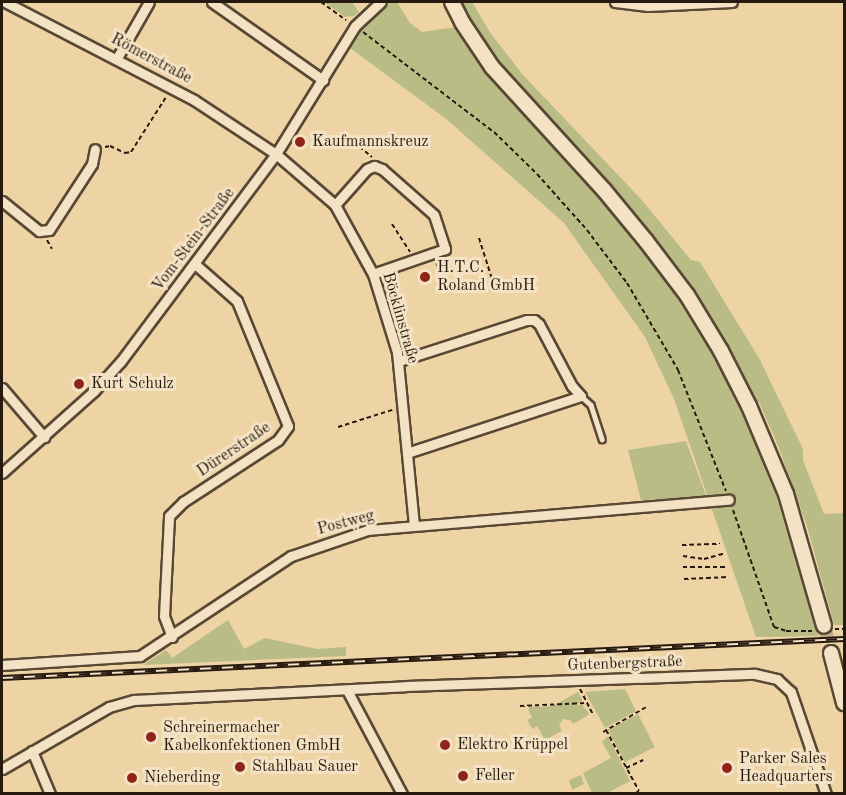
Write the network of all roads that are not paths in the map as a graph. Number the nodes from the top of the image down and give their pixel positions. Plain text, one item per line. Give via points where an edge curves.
1 (5, 2) edge
2 (149, 2) edge
3 (212, 2) edge
4 (381, 2) edge
5 (452, 2) edge
6 (615, 2) edge
7 (732, 2) edge
8 (117, 57) junction
9 (323, 80) junction
10 (95, 149) road end
11 (276, 154) junction
12 (2, 201) edge
13 (335, 205) junction
14 (196, 265) junction
15 (373, 274) junction
16 (399, 362) junction
17 (2, 388) edge
18 (581, 396) junction
19 (44, 437) junction
20 (602, 439) dead end
21 (407, 453) junction
22 (2, 473) edge
23 (729, 500) road end
24 (414, 525) junction
25 (825, 628) tunnel mouth
26 (172, 637) junction
27 (831, 653) tunnel mouth
28 (2, 665) edge
29 (347, 690) junction
30 (844, 703) edge
31 (32, 752) junction
32 (2, 769) edge
33 (50, 794) edge
34 (402, 794) edge
35 (826, 794) edge

1 - 8 street, Römerstraße
2 - 8 street
3 - 9 street
4 - 9 street, Vom-Stein-Straße via 365,12
5 - 25 street via 492,67 590,173 646,241 687,295 721,351 750,406 782,484
6 - 7 street via 648,6
8 - 11 street, Römerstraße via 173,87
9 - 11 street, Vom-Stein-Straße
10 - 12 street via 92,164 45,231 39,231
11 - 13 street, Böcklinstraße
11 - 14 street, Vom-Stein-Straße
13 - 15 street, Böcklinstraße
13 - 15 street via 374,166 380,167 434,215 445,249
14 - 19 street, Vom-Stein-Straße via 106,380
14 - 26 street, Dürerstraße via 237,302 288,426 278,440 183,502 169,516 164,616
15 - 16 street, Böcklinstraße
16 - 18 street via 534,320
16 - 21 street, Böcklinstraße
17 - 19 street
18 - 20 lane via 591,405
18 - 21 street
19 - 22 street, Vom-Stein-Straße
21 - 24 street, Böcklinstraße
23 - 24 street, Postweg
24 - 26 street, Postweg via 360,531 297,553
26 - 28 street, Postweg via 134,658
27 - 30 street
29 - 31 street, Gutenbergstraße via 121,702
29 - 34 street
29 - 35 street, Gutenbergstraße via 755,674 777,679 788,687
31 - 32 street, Gutenbergstraße
31 - 33 street

